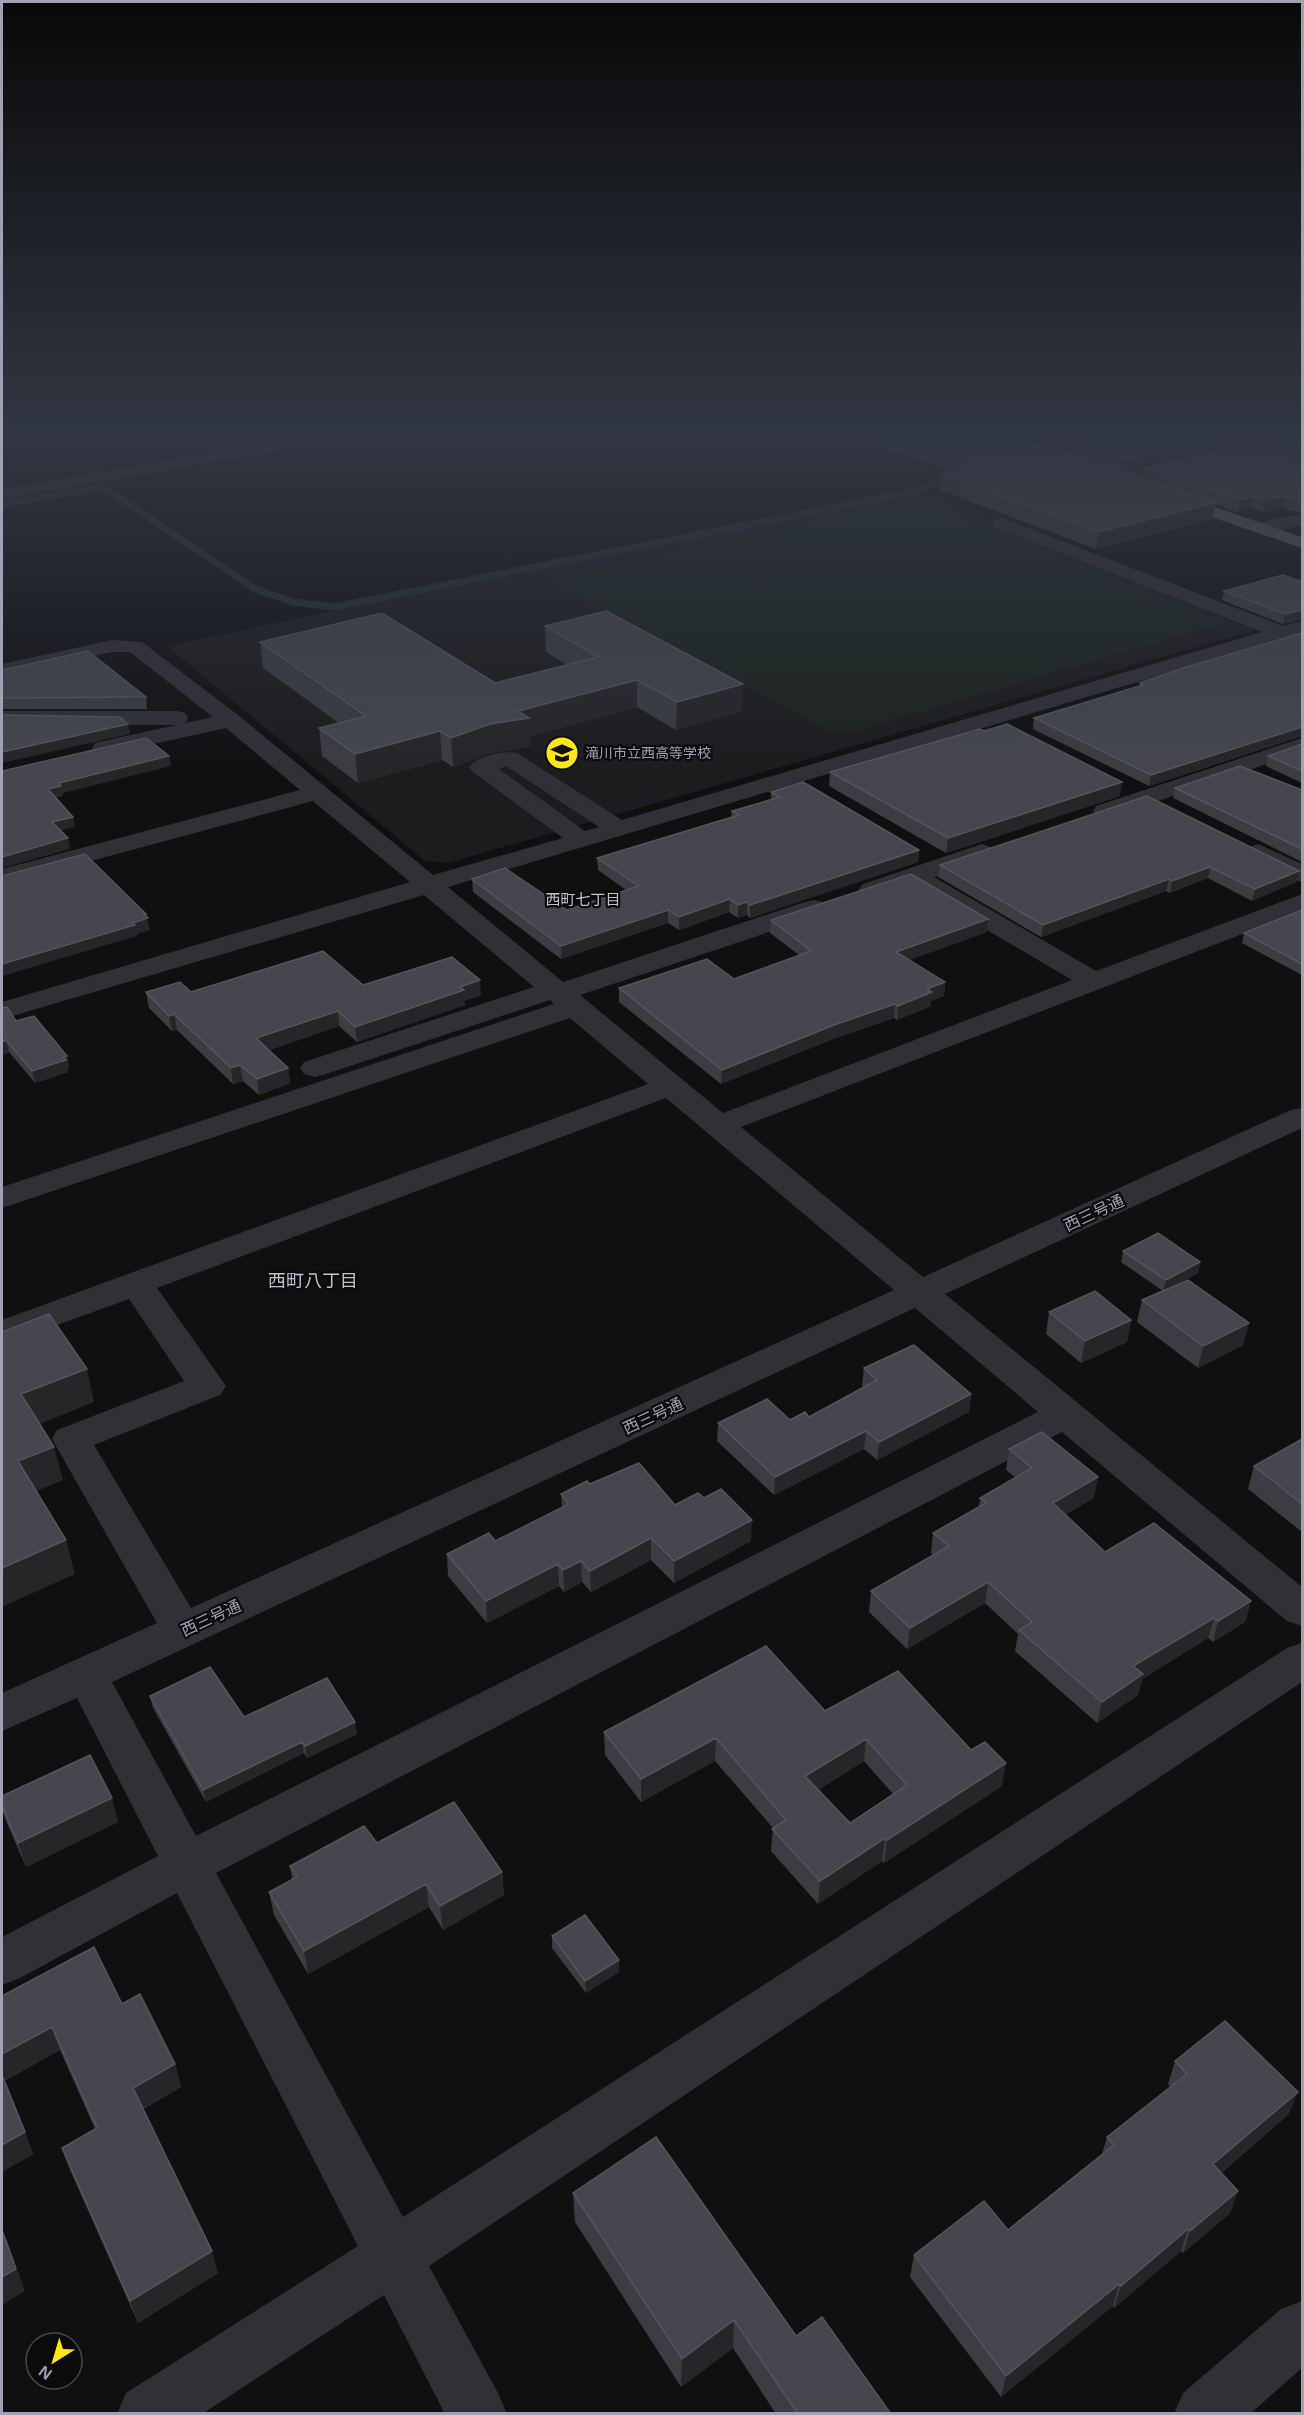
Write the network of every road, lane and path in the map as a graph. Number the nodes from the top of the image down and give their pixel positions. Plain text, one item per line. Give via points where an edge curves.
1 (1069, 550) edge
2 (1302, 627) edge
3 (1282, 633) junction
4 (2, 670) edge
5 (2, 718) edge
6 (991, 719) junction
7 (220, 722) junction
8 (1022, 735) edge
9 (1302, 745) edge
10 (83, 753) edge
11 (1240, 765) junction
12 (793, 777) junction
13 (1272, 779) edge
14 (1116, 781) edge
15 (318, 793) junction
16 (823, 795) edge
17 (1147, 797) junction
18 (1178, 812) edge
19 (1079, 819) edge
20 (619, 829) junction
21 (582, 840) junction
22 (1240, 843) edge
23 (1000, 846) edge
24 (914, 847) edge
25 (944, 865) junction
26 (1302, 874) edge
27 (913, 875) junction
28 (2, 877) edge
29 (428, 885) junction
30 (1302, 902) edge
31 (1095, 981) junction
32 (562, 997) junction
33 (2, 1011) edge
34 (315, 1068) dead end
35 (670, 1086) junction
36 (1302, 1117) edge
37 (717, 1126) junction
38 (2, 1198) edge
39 (136, 1283) junction
40 (921, 1293) junction
41 (2, 1333) edge
42 (1068, 1413) junction
43 (1302, 1610) edge
44 (183, 1630) junction
45 (1302, 1660) edge
46 (86, 1674) junction
47 (2, 1713) edge
48 (187, 1864) junction
49 (2, 1962) edge
50 (395, 2255) junction
51 (1302, 2330) edge
52 (147, 2414) edge
53 (477, 2414) edge
54 (1204, 2414) edge

1 - 3 street
2 - 3 street
3 - 6 street
4 - 7 street via 112,646 135,646
5 - 7 street via 186,718
6 - 8 street
6 - 12 street
7 - 10 street
7 - 15 street
9 - 11 street
11 - 13 street
11 - 17 street
12 - 16 street
12 - 20 street
14 - 17 street
15 - 28 street
15 - 29 street
17 - 18 street
17 - 19 street
20 - 21 street
20 - 21 street via 509,759 481,767
21 - 29 street
22 - 26 street
23 - 25 street
24 - 25 street
25 - 27 street
27 - 31 street
27 - 32 street
29 - 32 street
29 - 33 street
30 - 31 street
31 - 37 street
32 - 34 street
32 - 35 street
32 - 38 street
35 - 37 street
35 - 39 street
36 - 40 street, 西三号通
37 - 40 street
39 - 41 street
39 - 44 street via 207,1386 71,1439
40 - 42 street
40 - 44 street, 西三号通
42 - 43 street
42 - 48 street
44 - 46 street, 西三号通
45 - 50 street
46 - 47 street, 西三号通
46 - 48 street
48 - 49 street
48 - 50 street
50 - 52 street
50 - 53 street
51 - 54 street

